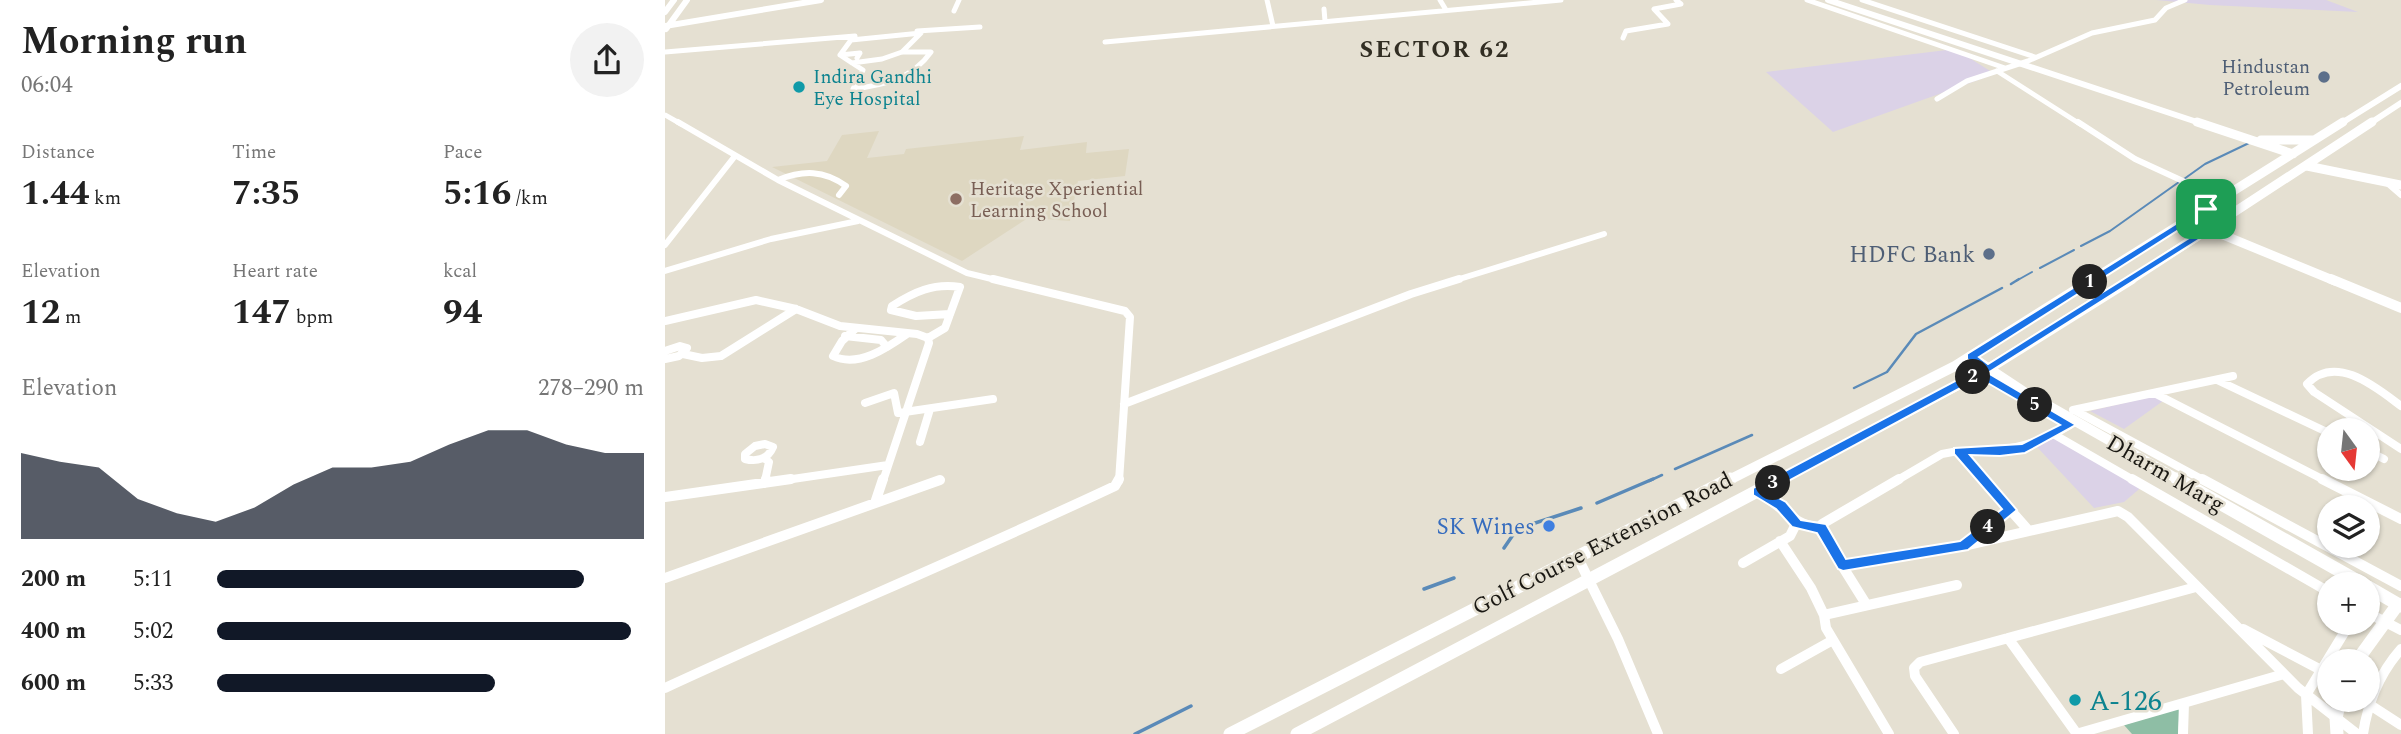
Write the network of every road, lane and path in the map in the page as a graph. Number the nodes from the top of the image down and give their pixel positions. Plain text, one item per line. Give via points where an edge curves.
1 (674, 0) edge
2 (687, 0) edge
3 (821, 0) edge
4 (959, 0) edge
5 (1267, 0) edge
6 (1440, 0) edge
7 (1561, 0) edge
8 (1676, 0) edge
9 (1807, 0) edge
10 (1828, 0) edge
11 (1841, 0) edge
12 (1861, 0) edge
13 (2185, 0) edge
14 (803, 2) edge
15 (1324, 9) dead end
16 (954, 10) dead end
17 (1446, 10) junction
18 (665, 12) edge
19 (1879, 17) junction
20 (1325, 21) junction
21 (1869, 21) junction
22 (1273, 26) junction
23 (666, 27) edge
24 (980, 27) dead end
25 (1242, 29) junction
26 (909, 33) junction
27 (1932, 35) junction
28 (1623, 38) dead end
29 (1920, 39) junction
30 (1244, 41) dead end
31 (1105, 42) dead end
32 (665, 52) edge
33 (900, 52) junction
34 (840, 55) junction
35 (2031, 59) junction
36 (854, 61) junction
37 (2017, 64) junction
38 (2005, 68) junction
39 (1997, 71) junction
40 (2401, 86) edge
41 (1937, 99) dead end
42 (2379, 99) junction
43 (2400, 104) edge
44 (665, 115) edge
45 (2326, 132) junction
46 (2346, 139) junction
47 (2315, 140) junction
48 (2257, 141) junction
49 (2295, 153) junction
50 (735, 156) junction
51 (2274, 164) junction
52 (2308, 165) junction
53 (778, 180) junction
54 (2386, 182) junction
55 (2401, 184) edge
56 (839, 195) dead end
57 (2401, 195) edge
58 (2222, 199) junction
59 (2206, 209) junction
60 (2228, 218) junction
61 (859, 220) junction
62 (2211, 230) junction
63 (1604, 234) dead end
64 (665, 245) edge
65 (665, 271) edge
66 (2401, 308) edge
67 (796, 309) junction
68 (2047, 310) junction
69 (950, 314) junction
70 (2069, 319) junction
71 (665, 321) edge
72 (855, 329) junction
73 (907, 334) junction
74 (845, 336) junction
75 (929, 338) junction
76 (887, 347) junction
77 (665, 351) edge
78 (683, 354) junction
79 (665, 359) edge
80 (1966, 359) junction
81 (1984, 371) junction
82 (2233, 376) dead end
83 (2217, 380) junction
84 (2154, 393) junction
85 (993, 399) dead end
86 (865, 403) dead end
87 (1124, 404) junction
88 (2401, 406) edge
89 (930, 409) junction
90 (2074, 410) junction
91 (906, 412) junction
92 (2060, 413) junction
93 (2070, 425) junction
94 (2317, 427) edge
95 (2055, 435) junction
96 (920, 442) dead end
97 (2401, 449) edge
98 (1958, 451) junction
99 (2380, 457) edge
100 (764, 458) dead end
101 (2384, 459) dead end
102 (888, 465) junction
103 (940, 480) dead end
104 (765, 483) junction
105 (1757, 492) junction
106 (665, 497) edge
107 (875, 503) junction
108 (2010, 510) junction
109 (2401, 519) edge
110 (1796, 524) junction
111 (1821, 527) junction
112 (2029, 531) junction
113 (1780, 541) junction
114 (1963, 546) junction
115 (1577, 556) junction
116 (1743, 563) dead end
117 (1843, 565) junction
118 (2329, 572) edge
119 (2342, 572) edge
120 (665, 578) edge
121 (1590, 579) junction
122 (1957, 585) dead end
123 (2317, 585) edge
124 (2401, 586) edge
125 (2196, 587) junction
126 (2380, 595) edge
127 (2380, 599) edge
128 (1866, 604) junction
129 (2399, 608) edge
130 (1824, 615) junction
131 (2380, 619) edge
132 (2386, 622) junction
133 (2234, 625) junction
134 (2401, 630) edge
135 (2008, 638) junction
136 (1833, 640) junction
137 (2365, 649) edge
138 (2401, 649) edge
139 (2317, 668) edge
140 (1780, 669) dead end
141 (2284, 674) junction
142 (2317, 677) edge
143 (2380, 679) edge
144 (665, 688) edge
145 (2306, 695) junction
146 (2184, 703) junction
147 (2380, 711) edge
148 (2366, 712) edge
149 (2401, 725) edge
150 (2337, 726) edge
151 (1230, 734) edge
152 (1297, 734) edge
153 (1658, 734) edge
154 (1889, 734) edge
155 (1954, 734) edge
156 (2076, 734) edge
157 (2183, 734) edge
158 (2308, 734) edge
159 (2357, 734) edge
160 (2363, 734) edge

1 - 18 main road
2 - 23 main road
3 - 14 main road
4 - 16 street
5 - 22 street
6 - 17 street
7 - 17 street
8 - 28 street via 1681,4 1654,9 1668,24 1626,31
9 - 21 street
10 - 19 main road
11 - 35 main road
12 - 35 street
13 - 35 street via 2166,8 2155,20 2098,31
14 - 23 main road
15 - 20 street
17 - 20 street
19 - 21 street
19 - 27 main road
20 - 22 street
21 - 29 street
22 - 25 street
24 - 26 street
25 - 30 street
25 - 31 street
26 - 32 street
26 - 33 street via 921,33 914,45
26 - 34 street via 852,39
27 - 29 street
27 - 37 main road
29 - 38 street
33 - 36 street via 885,60
33 - 36 street via 931,52 925,64 899,80 873,87 853,89 863,70
34 - 36 street
34 - 36 street via 860,53
35 - 37 street
35 - 48 main road
37 - 38 street
37 - 48 main road
38 - 39 street
39 - 41 street
39 - 58 street via 2135,159
40 - 42 main road, Golf Course Extension Road
42 - 43 main road
42 - 45 main road, Golf Course Extension Road
43 - 46 main road, Golf Course Extension Road
44 - 50 street
45 - 46 main road
45 - 47 main road, Golf Course Extension Road
46 - 52 main road, Golf Course Extension Road
47 - 48 main road
47 - 49 main road, Golf Course Extension Road
48 - 49 main road
48 - 51 main road
49 - 51 main road, Golf Course Extension Road
50 - 53 street
50 - 64 street
51 - 58 main road, Golf Course Extension Road
52 - 54 main road
52 - 55 main road
52 - 60 main road, Golf Course Extension Road
53 - 56 street via 818,171 846,186
53 - 61 street
54 - 55 main road
54 - 57 street
58 - 59 main road, Golf Course Extension Road
59 - 60 main road
59 - 68 main road, Golf Course Extension Road
60 - 62 main road, Golf Course Extension Road
61 - 65 street via 771,239
61 - 87 street via 967,273 1125,311 1130,317
62 - 66 main road
62 - 70 main road, Golf Course Extension Road
63 - 87 street via 1411,294
67 - 71 street via 749,300
67 - 72 street
67 - 78 street via 721,356
68 - 70 main road
68 - 80 main road, Golf Course Extension Road
69 - 69 street via 960,288 944,284 921,288 891,308 916,316
69 - 75 street via 945,328
70 - 81 main road, Golf Course Extension Road
72 - 73 street
72 - 74 street
73 - 75 street
73 - 76 street
74 - 76 street via 881,340
74 - 76 street via 834,356 838,360 856,359
75 - 91 street
77 - 78 street via 683,346 687,348
78 - 79 street
80 - 81 main road, Dharm Marg
80 - 115 main road, Golf Course Extension Road
81 - 92 main road, Dharm Marg
81 - 93 main road, Dharm Marg
81 - 105 main road, Golf Course Extension Road
82 - 83 street
83 - 84 street
83 - 94 street
84 - 90 street
84 - 109 street
85 - 89 street
86 - 91 street via 894,393 896,411
87 - 144 street via 1119,482 1115,486
88 - 97 street via 2350,373 2313,377 2307,384
89 - 91 street
89 - 96 street
90 - 92 street
90 - 124 street
91 - 102 street
92 - 119 main road, Dharm Marg
93 - 95 street
93 - 118 main road, Dharm Marg
95 - 98 street via 2013,451
95 - 123 street
98 - 108 street
98 - 111 street via 1921,464
99 - 101 street
100 - 104 street via 769,462
102 - 104 street
102 - 107 street
103 - 107 street
104 - 106 street
105 - 110 street via 1781,505
105 - 121 main road, Golf Course Extension Road
107 - 120 street
108 - 112 street
108 - 114 street
110 - 111 street
110 - 113 street via 1790,536
111 - 117 street
112 - 114 street
112 - 125 street via 2118,511
113 - 116 street
113 - 130 street
114 - 117 street
115 - 121 street
115 - 151 main road, Golf Course Extension Road
117 - 128 street
121 - 152 main road, Golf Course Extension Road
121 - 153 street
122 - 128 street
125 - 133 street
125 - 135 street
126 - 129 main road
127 - 129 main road
128 - 130 street
129 - 132 main road
130 - 136 street
131 - 132 street
132 - 134 street
132 - 137 main road
133 - 139 street
133 - 141 street
135 - 155 street via 1920,662 1914,668
135 - 156 street
136 - 140 street
136 - 154 street
138 - 143 street
141 - 145 street
141 - 146 street
142 - 145 street
145 - 150 street
145 - 158 street
146 - 156 street
146 - 157 street
147 - 149 street
148 - 160 street
150 - 159 street

